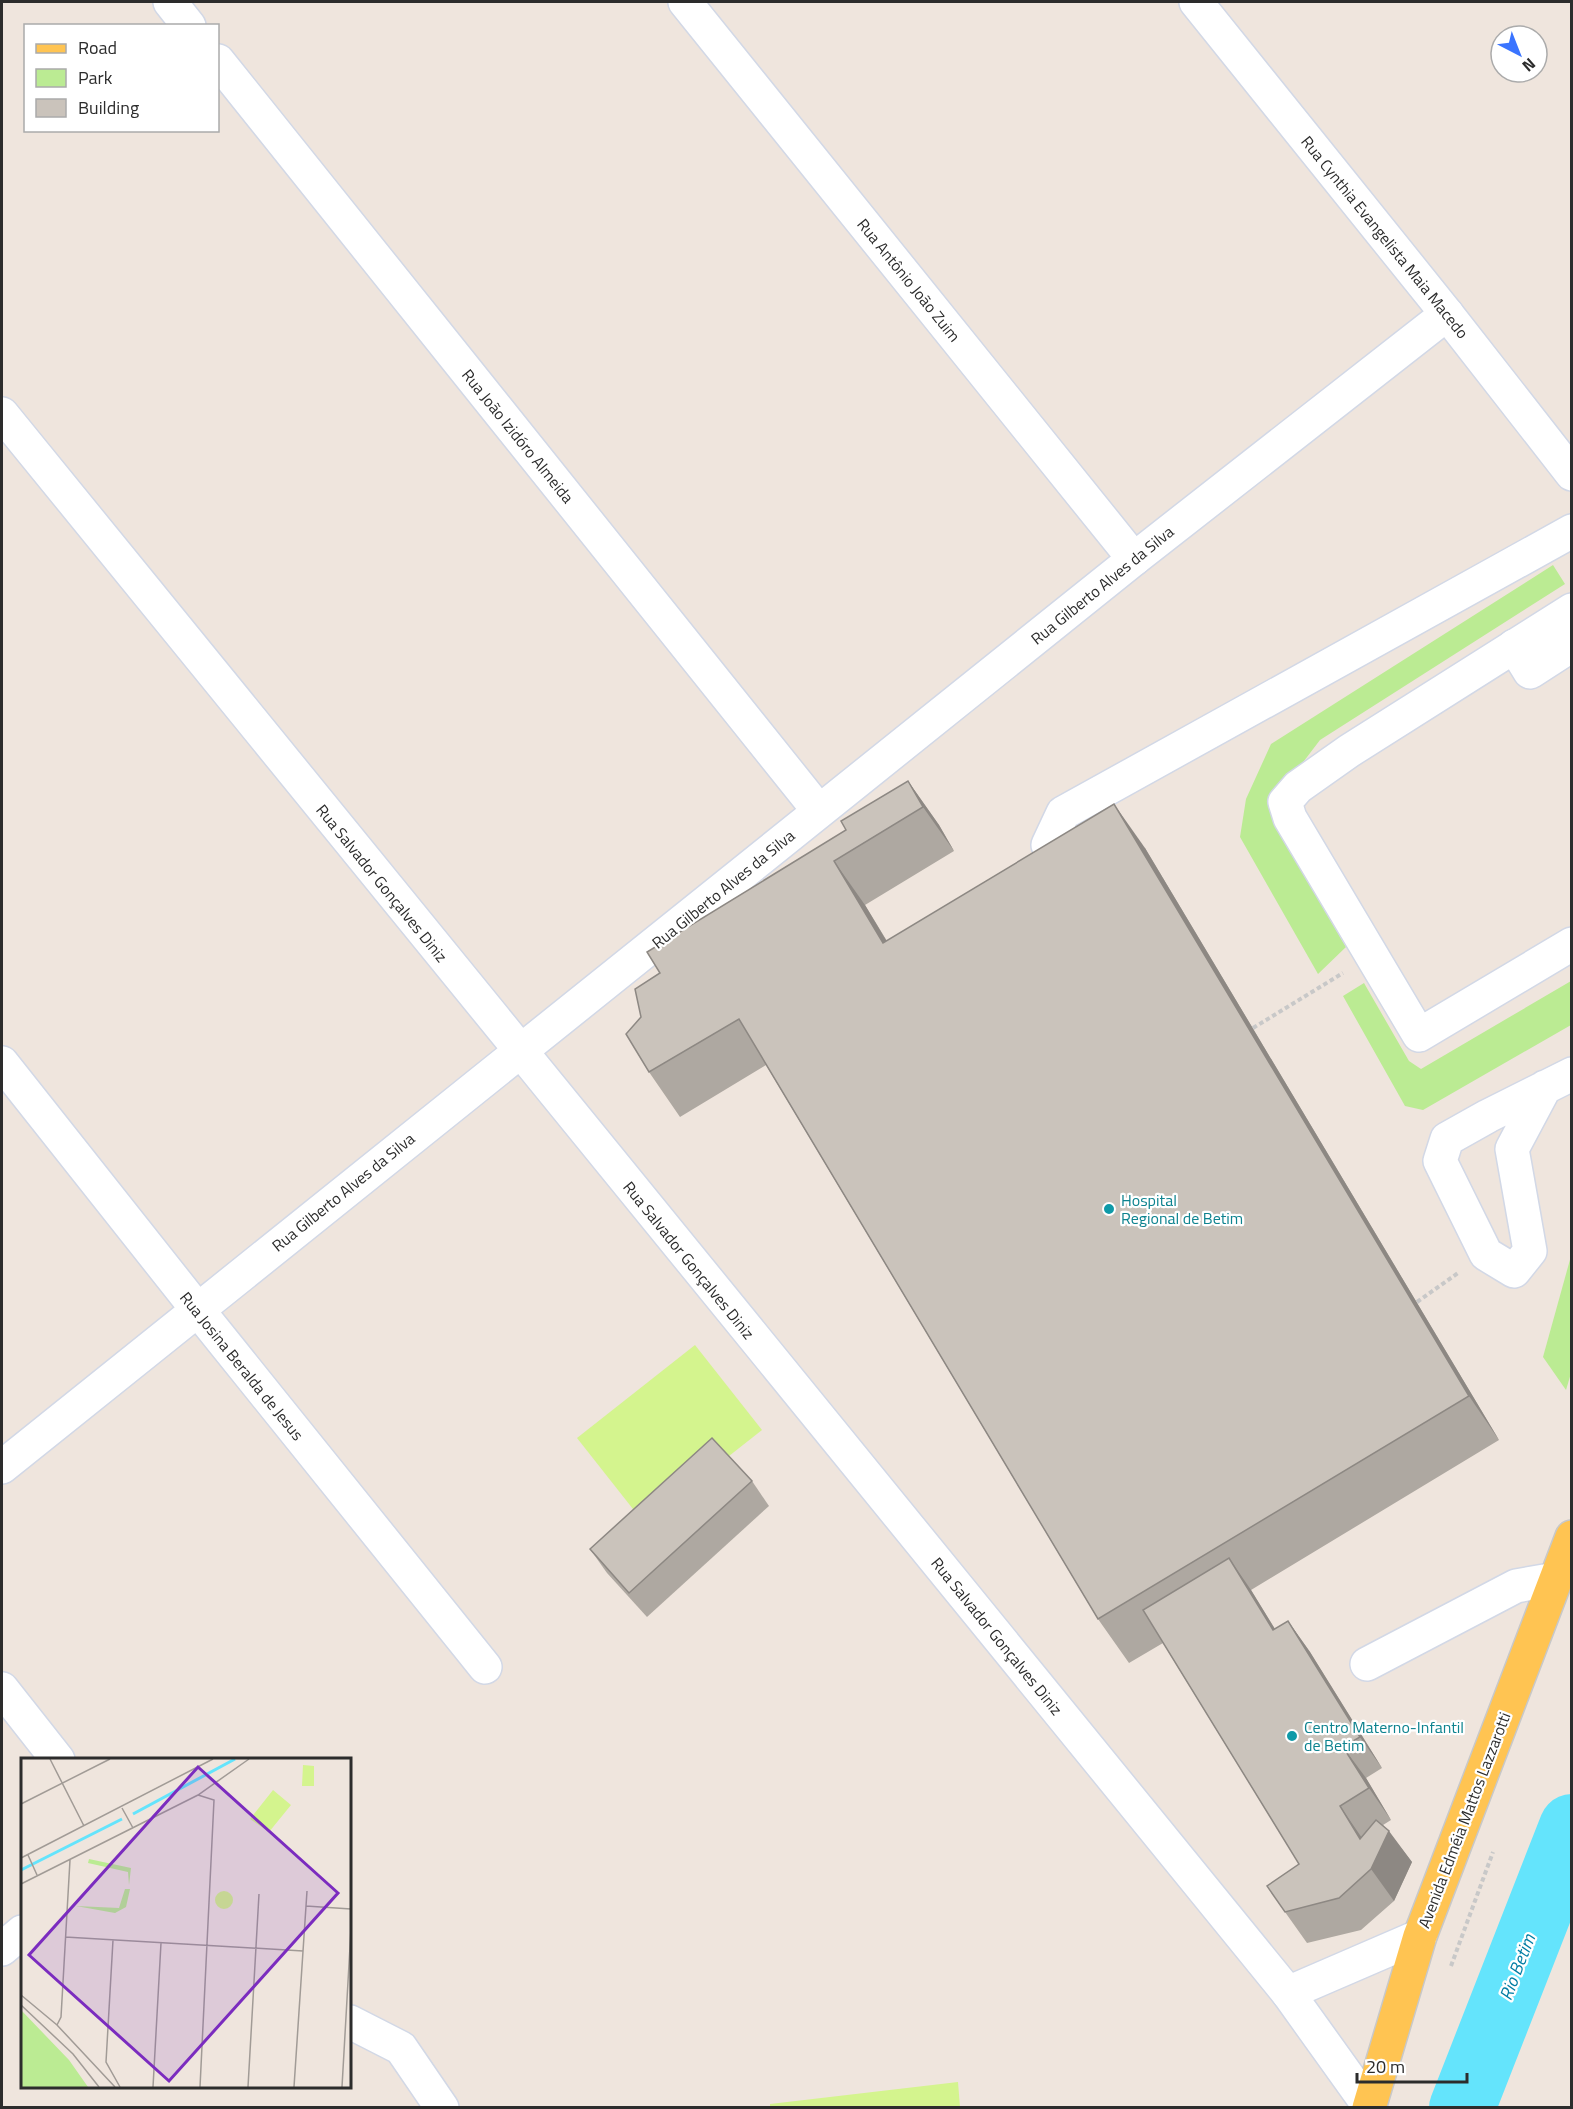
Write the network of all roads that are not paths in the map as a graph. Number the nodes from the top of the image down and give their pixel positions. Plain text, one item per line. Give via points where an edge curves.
1 (170, 2) edge
2 (685, 2) edge
3 (1196, 2) edge
4 (187, 24) edge
5 (219, 62) edge
6 (1447, 314) junction
7 (2, 414) edge
8 (1572, 474) edge
9 (1572, 531) edge
10 (1134, 559) junction
11 (1572, 610) edge
12 (1572, 645) edge
13 (1522, 659) junction
14 (819, 811) junction
15 (1048, 845) edge
16 (1572, 944) edge
17 (519, 1052) junction
18 (2, 1063) edge
19 (1558, 1081) edge
20 (197, 1309) junction
21 (2, 1467) edge
22 (1572, 1537) edge
23 (1556, 1579) junction
24 (1367, 1664) dead end
25 (485, 1667) dead end
26 (2, 1689) edge
27 (56, 1758) edge
28 (21, 1933) edge
29 (1419, 1936) junction
30 (2, 1949) edge
31 (1288, 1993) junction
32 (351, 2023) edge
33 (1369, 2107) edge
34 (442, 2108) edge

1 - 4 street
2 - 10 street, Rua Antônio João Zuim
3 - 6 street, Rua Cynthia Evangelista Maia Macedo
5 - 14 street, Rua João Izidóro Almeida
6 - 8 street, Rua Cynthia Evangelista Maia Macedo
6 - 10 street, Rua Gilberto Alves da Silva
7 - 17 street, Rua Salvador Gonçalves Diniz
9 - 15 street via 1063,813
10 - 14 street, Rua Gilberto Alves da Silva
11 - 13 street
12 - 13 street
13 - 16 street via 1349,751 1298,787 1285,802 1290,818 1419,1035
14 - 17 street, Rua Gilberto Alves da Silva
17 - 20 street, Rua Gilberto Alves da Silva
17 - 31 street, Rua Salvador Gonçalves Diniz
18 - 20 street, Rua Josina Beralda de Jesus
19 - 19 street via 1512,1149 1530,1251 1514,1271 1486,1254 1440,1161 1447,1139
20 - 21 street, Rua Gilberto Alves da Silva
20 - 25 street, Rua Josina Beralda de Jesus
22 - 23 main road, Avenida Edméia Mattos Lazzarotti
23 - 24 street via 1516,1586
23 - 29 main road, Avenida Edméia Mattos Lazzarotti
26 - 27 street
28 - 30 street
29 - 31 street
29 - 33 main road, Avenida Edméia Mattos Lazzarotti
31 - 33 street, Rua Salvador Gonçalves Diniz
32 - 34 street via 401,2048

